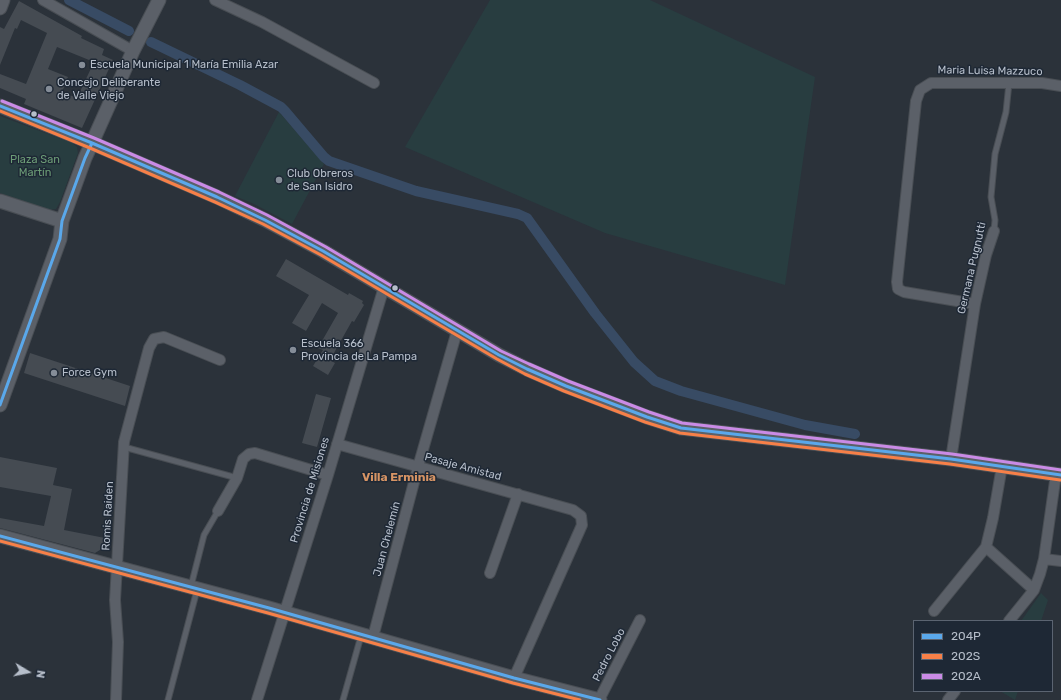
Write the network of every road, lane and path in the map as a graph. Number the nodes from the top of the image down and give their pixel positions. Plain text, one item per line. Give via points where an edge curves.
1 (3, 0) edge
2 (42, 0) edge
3 (159, 0) edge
4 (215, 0) edge
5 (0, 8) edge
6 (133, 51) junction
7 (374, 83) dead end
8 (1009, 83) junction
9 (1061, 86) edge
10 (0, 106) edge
11 (92, 143) junction
12 (0, 201) edge
13 (62, 221) junction
14 (994, 231) joint
15 (384, 287) junction
16 (975, 304) junction
17 (457, 331) junction
18 (220, 360) dead end
19 (0, 405) edge
20 (337, 444) junction
21 (124, 447) junction
22 (951, 459) junction
23 (1002, 466) junction
24 (418, 467) junction
25 (1058, 474) edge
26 (328, 475) junction
27 (237, 478) junction
28 (518, 494) junction
29 (218, 511) joint
30 (0, 536) edge
31 (986, 547) junction
32 (1044, 559) junction
33 (1061, 561) edge
34 (117, 567) junction
35 (490, 574) dead end
36 (194, 588) junction
37 (1034, 590) junction
38 (934, 611) dead end
39 (284, 612) junction
40 (640, 620) dead end
41 (1010, 620) edge
42 (367, 636) junction
43 (514, 678) junction
44 (954, 692) edge
45 (116, 700) edge
46 (168, 700) edge
47 (257, 700) edge
48 (343, 700) edge
49 (600, 700) edge
50 (948, 700) edge

1 - 5 street
2 - 6 street
3 - 6 street
4 - 7 street via 262,22
6 - 11 street
8 - 9 street, Maria Luisa Mazzuco
8 - 14 lane, Germana Pugnutti via 1006,112 995,154 991,197
8 - 16 street, Maria Luisa Mazzuco via 931,83 920,90 916,101 898,289
10 - 11 street
11 - 13 street
11 - 15 street via 265,220
12 - 13 street
13 - 19 street via 60,238
14 - 16 street, Germana Pugnutti
15 - 17 street
15 - 20 street, Provincia de Misiones
16 - 22 street, Germana Pugnutti
17 - 22 street via 499,355 566,386 681,428
17 - 24 street, Juan Chelemín
18 - 21 street, Romis Raiden via 164,337 154,339 149,348
20 - 24 street, Pasaje Amistad
20 - 26 street, Provincia de Misiones
21 - 27 lane
21 - 34 street, Romis Raiden
22 - 23 street
23 - 25 street
23 - 31 street
24 - 28 street, Pasaje Amistad
24 - 42 street, Juan Chelemín
25 - 32 street
26 - 27 street via 255,453 243,459
26 - 39 street, Provincia de Misiones
27 - 29 street
28 - 35 street
28 - 43 street, Pasaje Amistad via 573,510 581,516 582,525
29 - 36 lane via 204,535
30 - 34 street
31 - 37 street
31 - 38 street
32 - 33 street
32 - 37 street
34 - 36 street
34 - 45 street, Romis Raiden
36 - 39 street
36 - 46 lane
37 - 41 street
39 - 42 street
39 - 47 street, Provincia de Misiones
40 - 49 street, Pedro Lobo
42 - 43 street
42 - 48 lane
43 - 49 street
44 - 50 street

